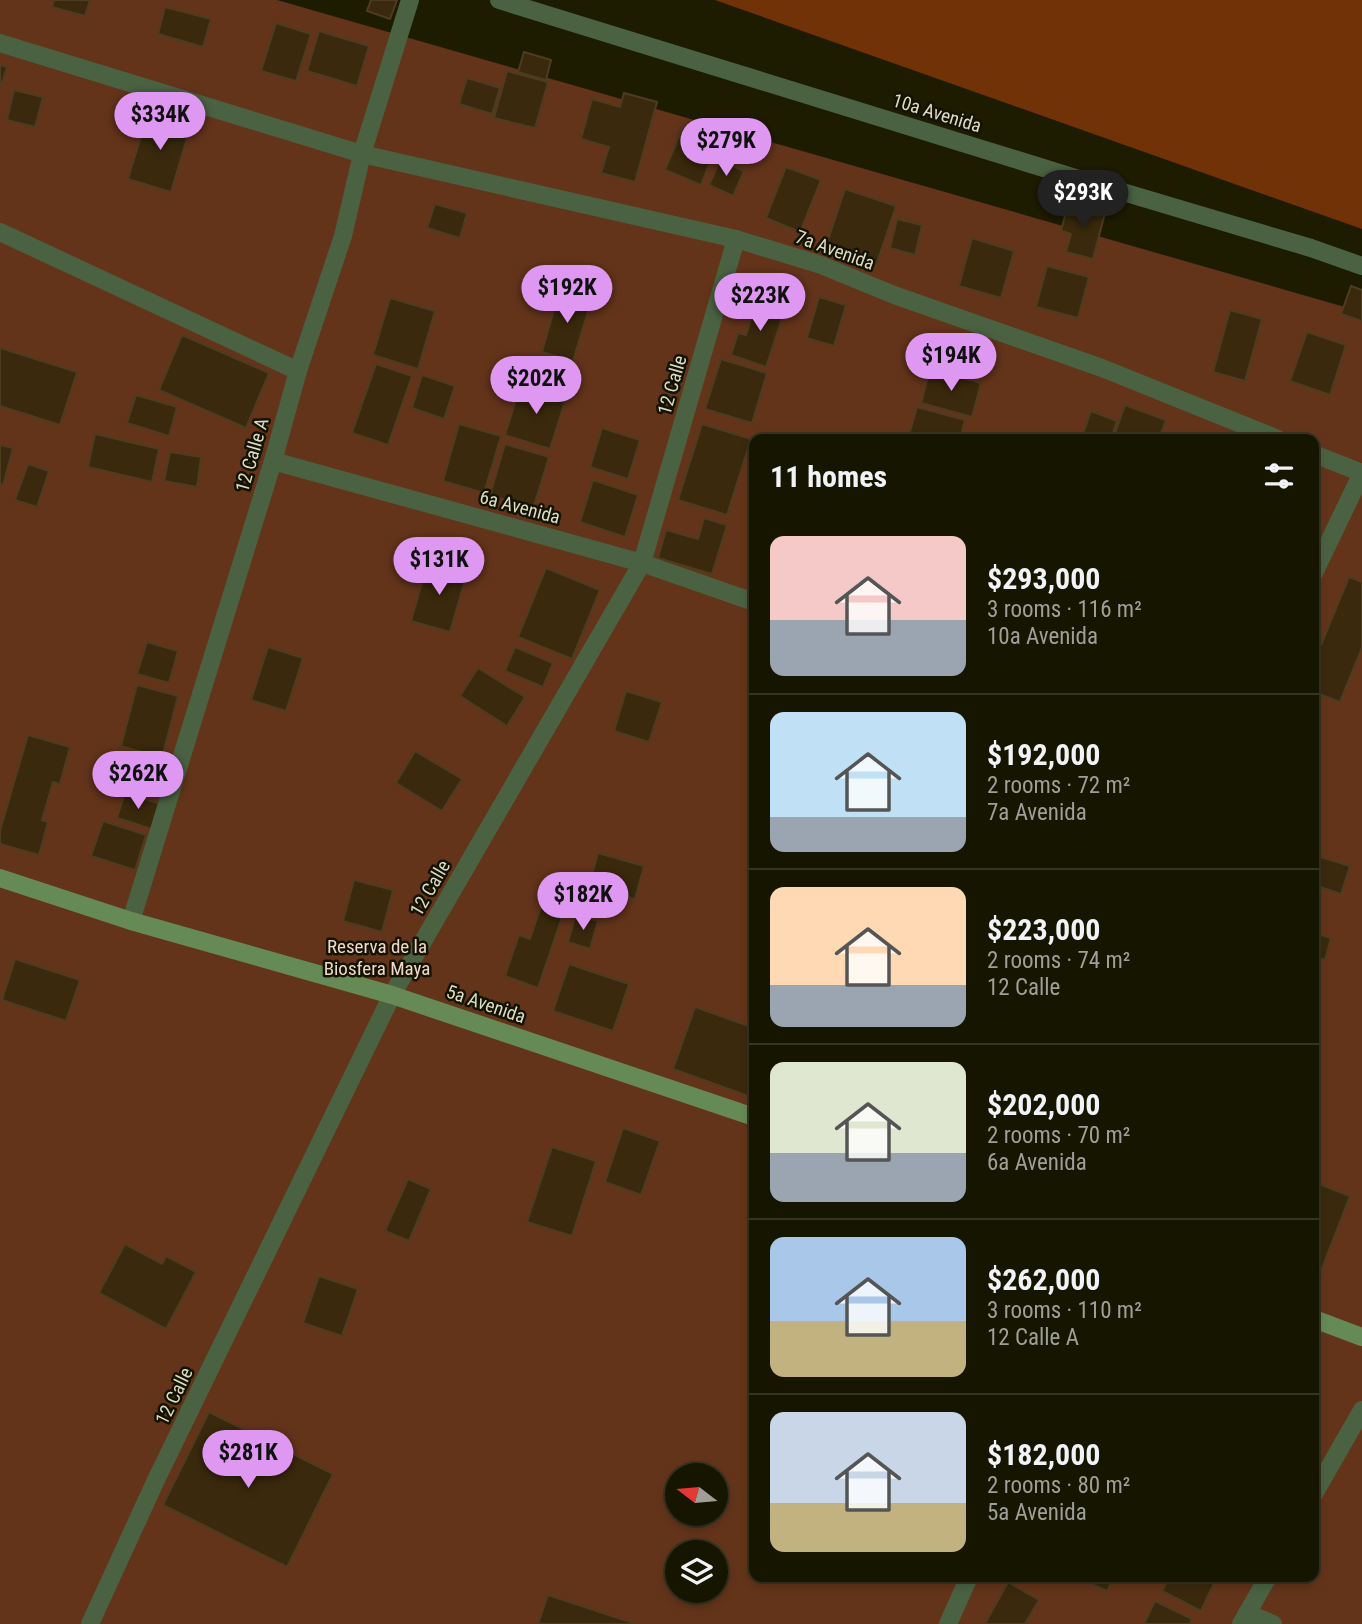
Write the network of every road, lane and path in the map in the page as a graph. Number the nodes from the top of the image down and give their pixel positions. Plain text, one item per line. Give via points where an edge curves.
1 (410, 0) edge
2 (499, 0) edge
3 (0, 43) edge
4 (362, 154) junction
5 (0, 232) edge
6 (736, 239) junction
7 (1362, 266) edge
8 (298, 371) junction
9 (1265, 434) edge
10 (1319, 456) edge
11 (273, 461) junction
12 (1362, 473) edge
13 (642, 563) junction
14 (1319, 563) edge
15 (749, 600) edge
16 (0, 878) edge
17 (131, 921) junction
18 (392, 995) junction
19 (749, 1115) edge
20 (1319, 1321) edge
21 (1362, 1337) edge
22 (1362, 1410) edge
23 (1319, 1485) edge
24 (967, 1582) edge
25 (1265, 1582) edge
26 (1244, 1619) edge
27 (90, 1624) edge
28 (948, 1624) edge
29 (1273, 1624) edge

1 - 4 street, 12 Calle A
2 - 7 street, 10a Avenida
3 - 4 street, 7a Avenida
4 - 6 street, 7a Avenida
4 - 8 street, 12 Calle A via 343,236
5 - 8 street
6 - 9 street, 7a Avenida via 821,265
6 - 13 street, 12 Calle
8 - 11 street, 12 Calle A
10 - 12 street
11 - 13 street, 6a Avenida
11 - 17 street, 12 Calle A
12 - 14 street
13 - 15 street, 6a Avenida
13 - 18 street, 12 Calle
16 - 17 street, 5a Avenida
17 - 18 street, 5a Avenida
18 - 19 street, 5a Avenida
18 - 27 street, 12 Calle
20 - 21 street
22 - 23 street
24 - 28 street
25 - 26 street
26 - 29 street

